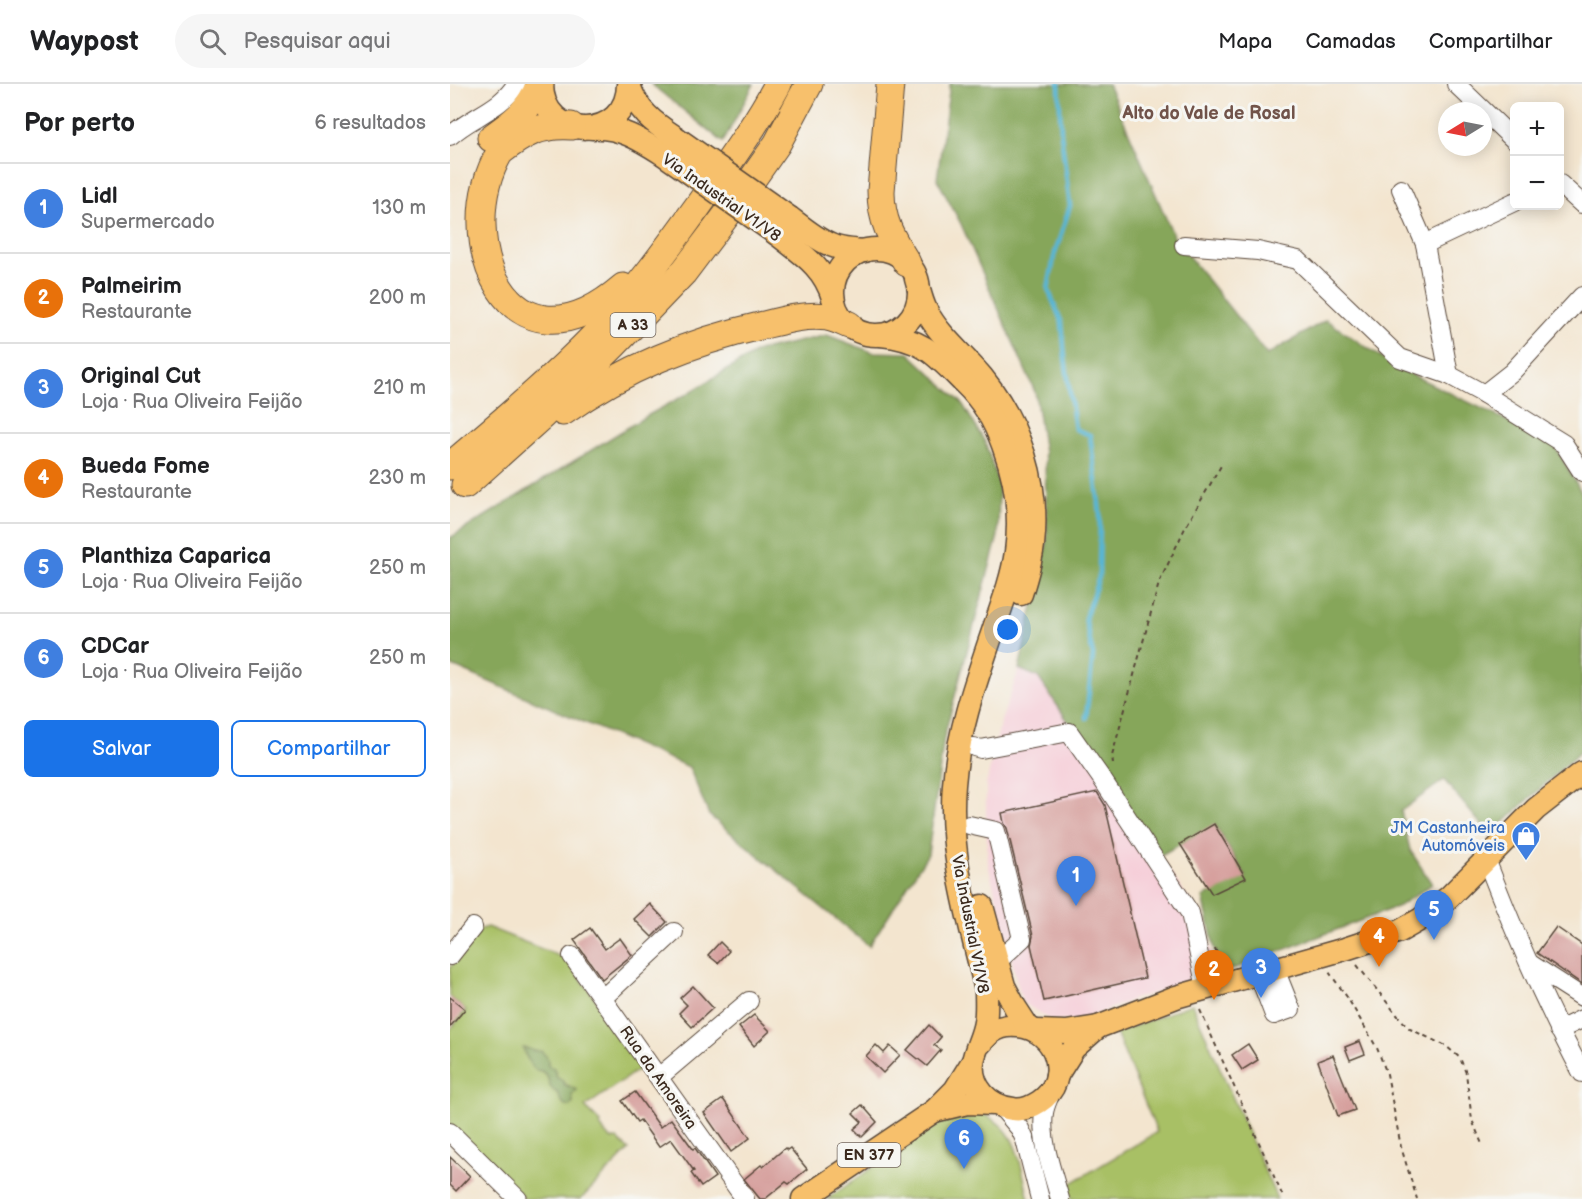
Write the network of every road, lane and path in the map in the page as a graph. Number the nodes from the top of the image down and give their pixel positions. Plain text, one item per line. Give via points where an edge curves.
1 (516, 84) edge
2 (541, 84) edge
3 (628, 84) edge
4 (778, 84) edge
5 (809, 84) edge
6 (890, 84) edge
7 (1456, 84) edge
8 (579, 127) junction
9 (452, 130) edge
10 (1510, 135) edge
11 (669, 146) junction
12 (474, 152) dead end
13 (1564, 188) edge
14 (1401, 189) dead end
15 (1510, 204) edge
16 (1582, 204) edge
17 (784, 227) junction
18 (458, 231) dead end
19 (676, 236) junction
20 (1425, 244) junction
21 (1184, 245) dead end
22 (865, 250) junction
23 (463, 261) dead end
24 (912, 271) junction
25 (1582, 296) edge
26 (833, 300) junction
27 (849, 326) junction
28 (881, 335) junction
29 (1449, 375) junction
30 (1484, 394) junction
31 (1222, 464) dead end
32 (1582, 472) edge
33 (455, 482) edge
34 (974, 747) junction
35 (1113, 765) dead end
36 (1582, 773) edge
37 (969, 825) junction
38 (1486, 859) junction
39 (473, 927) dead end
40 (674, 932) dead end
41 (1212, 939) dead end
42 (1345, 949) junction
43 (450, 956) edge
44 (572, 956) dead end
45 (1318, 957) junction
46 (997, 962) junction
47 (1529, 963) junction
48 (1209, 987) junction
49 (1582, 997) edge
50 (603, 998) junction
51 (749, 1001) dead end
52 (1582, 1019) edge
53 (1098, 1027) junction
54 (1033, 1029) junction
55 (1559, 1030) junction
56 (976, 1053) junction
57 (1582, 1073) edge
58 (659, 1077) junction
59 (1055, 1081) junction
60 (998, 1106) junction
61 (934, 1111) junction
62 (450, 1132) edge
63 (1482, 1144) dead end
64 (518, 1199) edge
65 (745, 1199) edge
66 (803, 1199) edge
67 (1041, 1199) edge
68 (1060, 1199) edge
69 (1284, 1199) edge
70 (1418, 1199) edge

1 - 9 street via 503,100
2 - 8 main road via 551,112
2 - 12 highway via 523,113
3 - 8 main road via 618,113 604,124
3 - 11 main road, Via Industrial V1/V8
4 - 19 highway, A 33 via 735,154
5 - 33 highway, A 33 via 777,144 683,273 543,415
6 - 24 highway via 881,203 887,229
7 - 10 street
8 - 11 main road, Via Industrial V1/V8 via 618,130
8 - 18 highway via 538,128 493,158 466,193
11 - 17 main road, Via Industrial V1/V8, bridge
13 - 16 street
14 - 20 street
15 - 20 street
17 - 22 main road, Via Industrial V1/V8 via 830,246
17 - 26 main road, Via Industrial V1/V8 via 824,276
19 - 23 highway via 607,299 582,313 558,319 536,320 503,309 480,291
19 - 33 highway, A 33 via 599,330 528,398
20 - 29 street
21 - 29 street via 1258,251 1298,260 1400,358
22 - 24 main road via 883,250 900,256
22 - 26 main road via 849,259 837,273
24 - 28 main road via 918,290 915,310 901,327
24 - 34 main road, Via Industrial V1/V8 via 934,323 982,377 1006,412 1023,451 1033,492 1035,530 1030,561
25 - 30 street via 1512,372
26 - 27 main road
27 - 28 main road via 864,334
27 - 33 highway via 820,316 783,320 725,334 659,357 592,392
28 - 56 main road, Via Industrial V1/V8 via 926,347 969,388 1000,438 1016,495 1018,534 1012,572 964,723 954,788 959,875 986,990 985,1023
29 - 30 street
30 - 32 street via 1564,444
31 - 35 path via 1159,583 1112,756
34 - 37 main road, Via Industrial V1/V8
34 - 48 street via 981,749 1069,732 1190,913
36 - 38 main road, EN 377 via 1536,809
37 - 46 main road, Via Industrial V1/V8 via 974,873
37 - 46 street via 1002,834 1022,939
38 - 42 main road, EN 377 via 1421,919 1400,931
38 - 47 street
39 - 43 street
40 - 50 street
41 - 48 path
42 - 45 main road, EN 377
42 - 63 path via 1410,1029 1446,1046 1460,1058 1466,1073 1472,1120
44 - 50 street, Rua da Amoreira
45 - 48 main road, EN 377
45 - 70 path via 1377,1048
46 - 54 main road, Via Industrial V1/V8 via 1015,1007
47 - 49 street
47 - 55 street
48 - 53 main road, EN 377
48 - 69 path
50 - 58 street, Rua da Amoreira
51 - 58 street
52 - 55 street
53 - 54 main road, EN 377 via 1066,1032
53 - 59 main road, EN 377 via 1074,1048
54 - 56 main road, EN 377 via 1010,1025 992,1032
54 - 59 main road via 1050,1042 1057,1058
55 - 57 street
56 - 60 main road via 973,1073 977,1085
56 - 61 main road, EN 377 via 955,1090
58 - 65 street, Rua da Amoreira
59 - 60 main road, EN 377 via 1044,1099 1031,1107 1017,1110
59 - 68 street via 1044,1114 1044,1130
60 - 61 main road, EN 377 via 967,1104
60 - 67 street via 1020,1129
61 - 66 main road, EN 377
62 - 64 street

